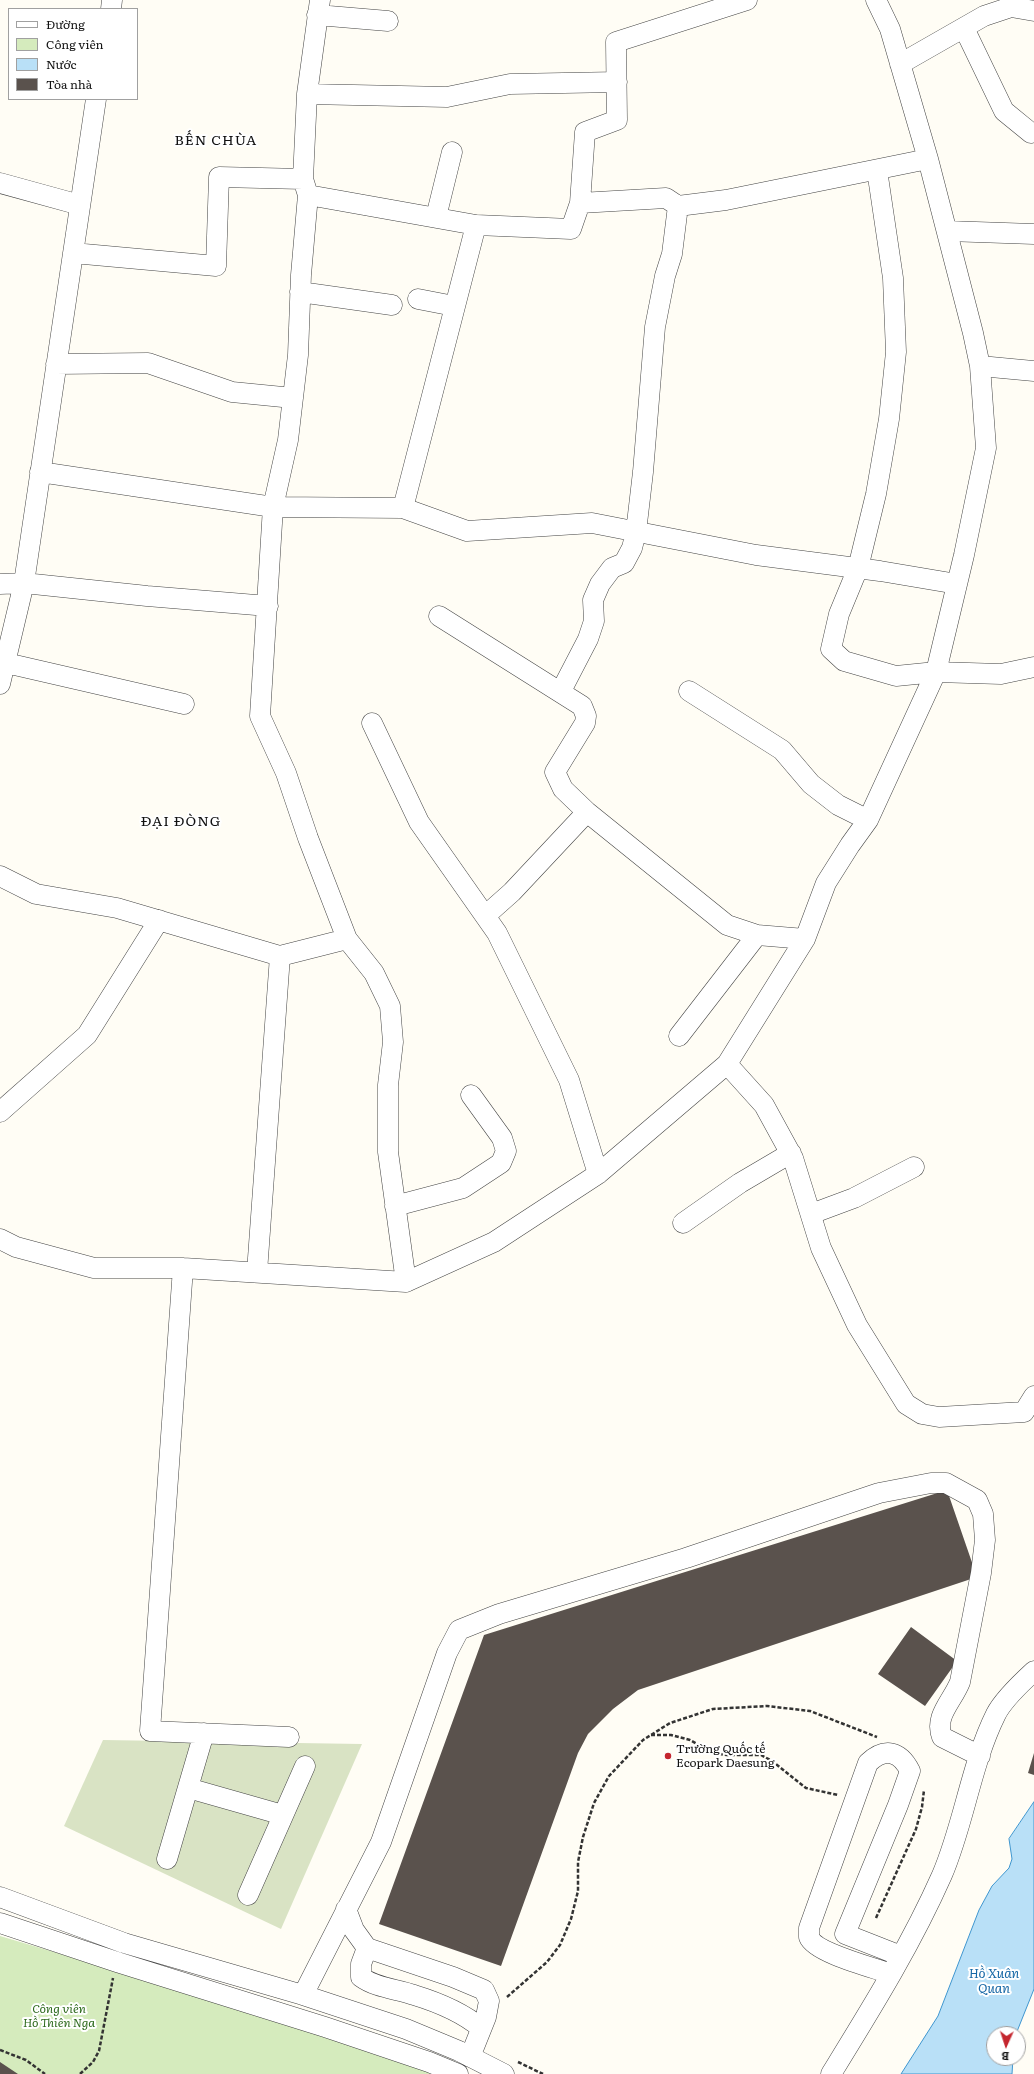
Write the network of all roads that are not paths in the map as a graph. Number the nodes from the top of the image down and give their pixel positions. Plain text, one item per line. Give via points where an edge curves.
1 (747, 0) edge
2 (876, 0) edge
3 (318, 8) edge
4 (984, 8) edge
5 (1034, 11) edge
6 (388, 21) dead end
7 (964, 28) junction
8 (900, 64) junction
9 (617, 82) junction
10 (307, 94) junction
11 (96, 100) edge
12 (1031, 134) dead end
13 (452, 152) dead end
14 (928, 159) junction
15 (877, 170) junction
16 (0, 183) edge
17 (306, 187) junction
18 (580, 203) junction
19 (80, 205) junction
20 (678, 206) junction
21 (436, 217) junction
22 (476, 225) junction
23 (947, 231) junction
24 (1034, 234) edge
25 (73, 253) junction
26 (300, 292) junction
27 (418, 299) dead end
28 (392, 305) dead end
29 (454, 306) junction
30 (56, 364) junction
31 (980, 366) junction
32 (1034, 371) edge
33 (293, 398) junction
34 (40, 472) junction
35 (273, 507) junction
36 (403, 508) junction
37 (636, 532) junction
38 (858, 568) junction
39 (24, 583) junction
40 (952, 583) junction
41 (0, 584) edge
42 (268, 606) junction
43 (439, 616) dead end
44 (6, 663) junction
45 (1034, 667) edge
46 (936, 672) junction
47 (0, 684) edge
48 (561, 691) junction
49 (689, 691) dead end
50 (184, 704) dead end
51 (372, 723) dead end
52 (587, 812) junction
53 (868, 820) junction
54 (0, 876) edge
55 (484, 916) junction
56 (159, 920) junction
57 (757, 935) junction
58 (347, 939) junction
59 (805, 939) junction
60 (280, 956) junction
61 (679, 1036) dead end
62 (727, 1064) junction
63 (471, 1095) dead end
64 (0, 1112) edge
65 (791, 1153) junction
66 (914, 1167) dead end
67 (598, 1174) junction
68 (395, 1206) junction
69 (810, 1214) junction
70 (683, 1223) dead end
71 (0, 1239) edge
72 (183, 1268) junction
73 (257, 1272) junction
74 (406, 1282) junction
75 (1034, 1396) edge
76 (1034, 1671) edge
77 (204, 1733) junction
78 (289, 1737) dead end
79 (980, 1756) junction
80 (305, 1766) dead end
81 (188, 1788) junction
82 (284, 1815) junction
83 (167, 1859) dead end
84 (248, 1895) dead end
85 (0, 1897) edge
86 (346, 1909) junction
87 (0, 1923) edge
88 (124, 1942) junction
89 (367, 1948) junction
90 (901, 1956) junction
91 (117, 1962) junction
92 (891, 1974) junction
93 (303, 1995) junction
94 (481, 2028) junction
95 (465, 2054) junction
96 (454, 2071) edge
97 (504, 2074) edge
98 (830, 2074) edge

1 - 9 street via 616,42
2 - 8 street via 890,29
3 - 6 street
3 - 10 street
4 - 5 street via 1011,7
4 - 7 street
7 - 8 street
7 - 12 street via 1004,111
8 - 14 street
9 - 10 street via 510,84 447,96
9 - 18 street via 618,120 585,132
10 - 17 street
11 - 19 street
13 - 21 street
14 - 15 street
14 - 23 street
15 - 20 street via 726,200
15 - 38 street via 893,278 896,352 889,419 876,494
16 - 19 street
17 - 21 street
17 - 25 street via 219,177 216,266
17 - 26 street
18 - 20 street via 666,198
18 - 22 street via 571,229
19 - 25 street
20 - 37 street via 672,254 655,327
21 - 22 street
22 - 29 street
23 - 24 street
23 - 31 street
25 - 30 street
26 - 28 street
26 - 33 street via 298,355
27 - 29 street
29 - 36 street
30 - 33 street via 148,363 232,392
30 - 34 street
31 - 32 street
31 - 40 street via 986,448
33 - 35 street via 288,440
34 - 35 street
34 - 39 street
35 - 36 street
35 - 42 street
36 - 37 street via 468,531 592,523
37 - 38 street via 756,555
37 - 48 street via 627,559 608,572 595,595 592,606 594,621 590,634
38 - 40 street
38 - 46 street via 839,614 831,649 844,661 896,676
39 - 41 street
39 - 42 street
39 - 44 street
40 - 46 street
42 - 58 street via 260,716 286,773
43 - 48 street
44 - 47 street
44 - 50 street
45 - 46 street via 1000,674
46 - 53 street
48 - 52 street via 582,706 586,716 582,728 559,763 555,776 563,789
49 - 53 street via 782,750 811,784 838,805
51 - 55 street via 419,822
52 - 55 street via 512,892
52 - 57 street via 727,925
53 - 59 street via 826,883
54 - 56 street via 36,894 116,908
55 - 67 street via 497,933 569,1080
56 - 60 street
56 - 64 street via 88,1035
57 - 59 street
57 - 61 street
58 - 60 street
58 - 68 street via 374,973 390,1006 393,1042 388,1085 388,1152
59 - 62 street
60 - 73 street
62 - 65 street via 764,1105
62 - 67 street
63 - 68 street via 502,1138 506,1151 501,1163 463,1188
65 - 69 street
65 - 70 street via 740,1183
66 - 69 street via 854,1198
67 - 74 street via 494,1242
68 - 74 street
69 - 75 street via 821,1248 858,1325 906,1404 922,1414 939,1417 1010,1414 1024,1412
71 - 72 street via 16,1247 94,1268
72 - 73 street
72 - 77 street via 150,1731
73 - 74 street
76 - 79 street via 996,1713
77 - 78 street
77 - 81 street
79 - 86 street via 942,1737 939,1728 940,1719 955,1694 965,1659 981,1573 983,1514 977,1500 946,1483 931,1483 878,1493 686,1558 499,1614 459,1630 447,1653 381,1842
79 - 90 street via 957,1835 942,1874
80 - 82 street
81 - 82 street
81 - 83 street
82 - 84 street
85 - 88 street
86 - 89 street via 354,1930
86 - 93 street
87 - 91 street
88 - 91 street
88 - 93 street
89 - 94 street via 361,1964 361,1977 369,1982 416,1995 471,2020
89 - 94 street via 484,1990 489,2001
90 - 92 street
90 - 92 street via 845,1934 910,1772 900,1756 889,1752 876,1755 868,1763 809,1928 810,1938 817,1946
91 - 96 street via 325,2027
92 - 98 street
93 - 95 street via 406,2029
94 - 95 street
95 - 96 street
95 - 97 street

